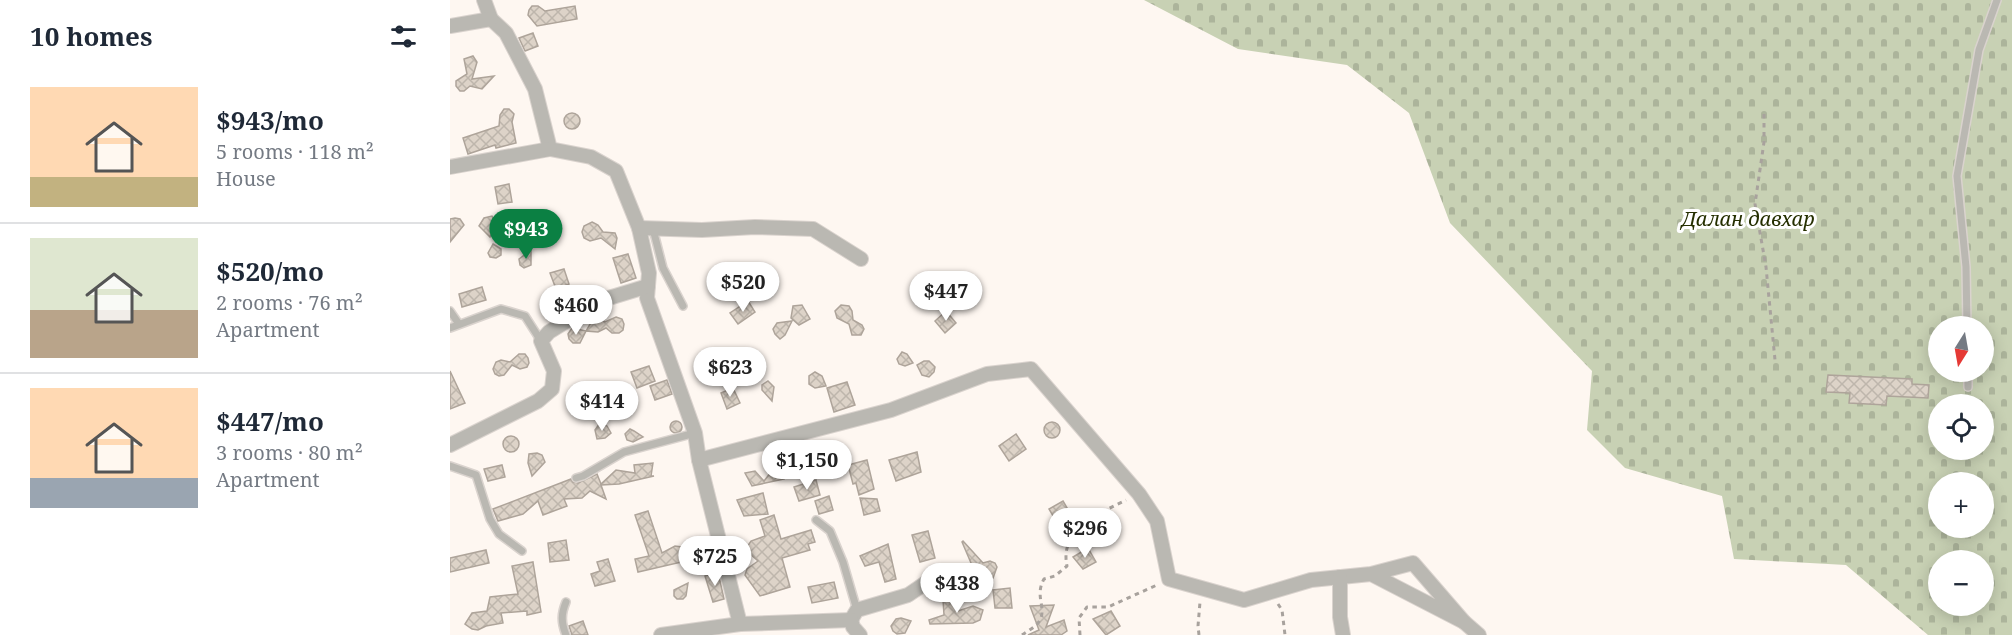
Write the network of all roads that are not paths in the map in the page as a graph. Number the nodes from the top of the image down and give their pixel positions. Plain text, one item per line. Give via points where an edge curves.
1 (484, 0) edge
2 (1997, 0) edge
3 (491, 19) junction
4 (450, 26) edge
5 (550, 149) junction
6 (450, 167) edge
7 (639, 228) junction
8 (653, 229) junction
9 (861, 259) dead end
10 (648, 286) junction
11 (683, 306) dead end
12 (450, 311) edge
13 (1967, 316) edge
14 (459, 324) junction
15 (450, 328) edge
16 (541, 341) junction
17 (1968, 382) edge
18 (1968, 387) dead end
19 (695, 433) junction
20 (450, 445) edge
21 (699, 460) junction
22 (450, 466) edge
23 (576, 478) dead end
24 (816, 520) dead end
25 (522, 551) dead end
26 (1371, 574) junction
27 (1340, 577) junction
28 (930, 580) dead end
29 (566, 602) dead end
30 (854, 615) junction
31 (1464, 622) junction
32 (740, 624) junction
33 (566, 635) edge
34 (661, 635) edge
35 (860, 635) edge
36 (1343, 635) edge
37 (1479, 635) edge

1 - 3 street
2 - 13 lane via 1979,50 1957,176
3 - 4 street
3 - 5 street via 506,33 535,89
5 - 6 street
5 - 7 street via 591,157 616,171
7 - 8 street
7 - 10 street
8 - 9 street via 813,229
8 - 11 lane via 663,268
10 - 16 street via 599,301
10 - 19 street via 647,298
12 - 14 lane
14 - 15 lane
14 - 16 lane via 501,309 525,316
16 - 20 street via 554,371 552,389 538,401
17 - 18 lane
19 - 21 street
19 - 23 lane via 624,452
21 - 27 street via 891,410 987,374 1031,369 1139,494 1157,522 1169,579 1244,600 1311,580
21 - 32 street
22 - 25 lane via 476,475 499,534
24 - 30 lane via 830,531 843,562
26 - 27 street
26 - 31 street
26 - 31 street via 1413,563
27 - 36 street
28 - 30 street via 908,595
29 - 33 lane via 561,624
30 - 32 street
30 - 35 street via 853,627
31 - 37 street
32 - 34 street

